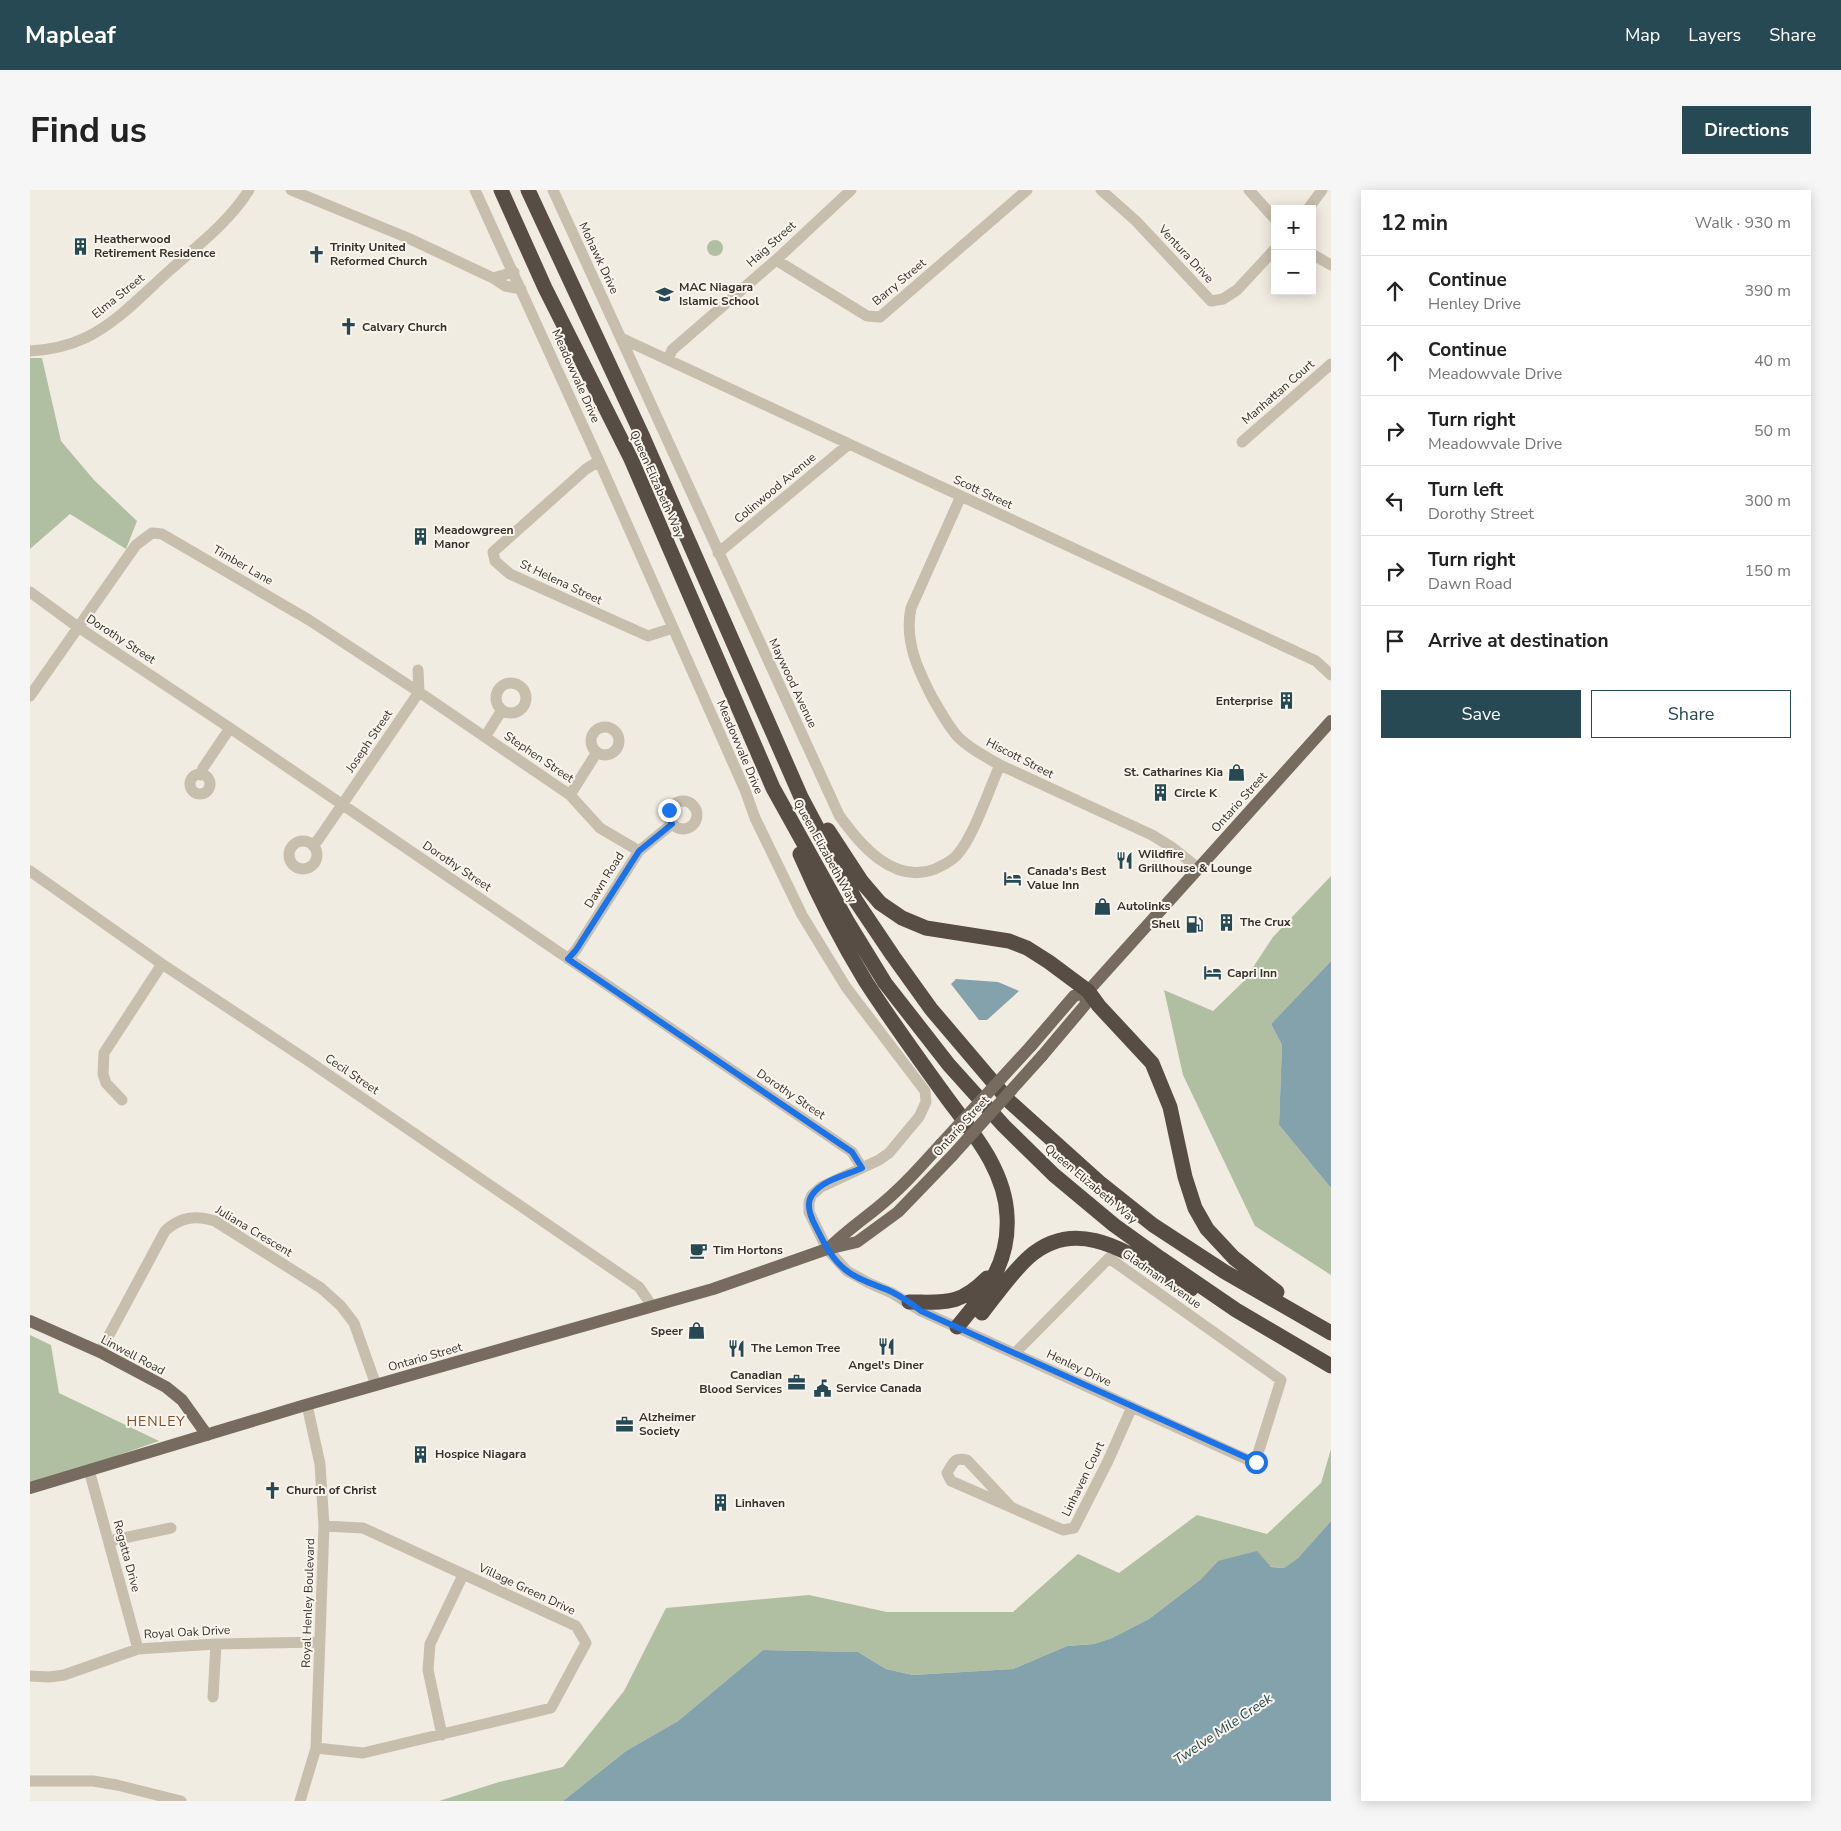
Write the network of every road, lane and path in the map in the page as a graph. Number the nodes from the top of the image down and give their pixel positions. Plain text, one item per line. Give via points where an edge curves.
1 (249, 190) edge
2 (291, 190) edge
3 (475, 190) edge
4 (501, 190) edge
5 (528, 190) edge
6 (553, 190) edge
7 (851, 190) edge
8 (1027, 190) edge
9 (1101, 190) edge
10 (1249, 190) edge
11 (1322, 190) edge
12 (1311, 205) edge
13 (1271, 215) edge
14 (1274, 250) edge
15 (1316, 256) edge
16 (776, 260) junction
17 (1331, 265) edge
18 (514, 272) junction
19 (494, 278) junction
20 (521, 289) junction
21 (621, 338) junction
22 (30, 351) edge
23 (668, 360) junction
24 (1331, 364) edge
25 (1242, 442) dead end
26 (849, 444) junction
27 (599, 461) junction
28 (655, 466) junction
29 (961, 496) junction
30 (718, 553) junction
31 (30, 592) edge
32 (78, 627) junction
33 (673, 628) junction
34 (418, 670) dead end
35 (1331, 674) edge
36 (419, 692) junction
37 (30, 696) edge
38 (502, 710) dead end
39 (1331, 721) edge
40 (230, 728) junction
41 (485, 737) junction
42 (597, 752) dead end
43 (1000, 765) junction
44 (201, 775) dead end
45 (773, 788) junction
46 (570, 795) junction
47 (342, 804) junction
48 (672, 824) dead end
49 (313, 845) dead end
50 (639, 851) junction
51 (1198, 868) junction
52 (30, 871) edge
53 (568, 959) junction
54 (162, 964) junction
55 (1088, 991) junction
56 (122, 1100) dead end
57 (862, 1168) junction
58 (827, 1249) junction
59 (1003, 1252) junction
60 (909, 1302) junction
61 (652, 1306) junction
62 (1236, 1310) junction
63 (30, 1321) edge
64 (962, 1329) junction
65 (1331, 1330) edge
66 (1331, 1333) edge
67 (100, 1352) junction
68 (1014, 1353) junction
69 (1331, 1366) edge
70 (376, 1385) junction
71 (1279, 1385) joint
72 (307, 1405) junction
73 (1132, 1407) junction
74 (207, 1435) junction
75 (89, 1470) junction
76 (30, 1488) edge
77 (1011, 1507) junction
78 (324, 1526) junction
79 (171, 1528) dead end
80 (109, 1541) junction
81 (463, 1574) junction
82 (320, 1642) junction
83 (216, 1644) junction
84 (138, 1649) junction
85 (30, 1676) edge
86 (213, 1697) dead end
87 (442, 1735) junction
88 (316, 1748) junction
89 (30, 1782) edge
90 (181, 1801) edge
91 (300, 1801) edge

1 - 22 street, Elma Street via 232,214 118,317 86,337 53,349
2 - 19 street
3 - 18 street, Meadowvale Drive
4 - 45 highway, Queen Elizabeth Way via 545,288 631,459
5 - 28 highway, Queen Elizabeth Way
6 - 21 street, Mohawk Drive
7 - 16 street, Haig Street
8 - 16 street, Barry Street via 880,317 867,316
9 - 14 street, Ventura Drive via 1136,221 1211,301 1224,299 1237,290
10 - 13 street
11 - 12 street
15 - 17 street
16 - 23 street, Haig Street via 672,350
18 - 19 street
18 - 20 street, Meadowvale Drive
19 - 20 street via 505,286
20 - 27 street, Meadowvale Drive
21 - 23 street, Scott Street
21 - 30 street, Maywood Avenue
23 - 26 street, Scott Street
24 - 25 street, Manhattan Court
26 - 29 street, Scott Street
26 - 30 street, Colinwood Avenue
27 - 33 street, Meadowvale Drive
27 - 33 street, St Helena Street via 493,552 495,561 510,574 648,636
28 - 55 highway via 824,824 862,882 880,903 902,918 926,928 1009,941 1027,948
28 - 66 highway, Queen Elizabeth Way via 801,797 856,902 931,1009 1010,1102 1099,1182 1153,1225 1225,1272
29 - 35 street, Scott Street via 1316,662
29 - 43 street, Hiscott Street via 911,608 908,619 911,648 917,668 944,718 959,738
30 - 43 street, Maywood Avenue via 839,815 851,832 881,860 910,874 928,872 949,863 969,837
31 - 32 street, Dorothy Street
32 - 36 street, Timber Lane via 136,545 152,533 162,534 308,620
32 - 37 street, Timber Lane
32 - 40 street, Dorothy Street
33 - 57 street, Meadowvale Drive via 755,818 802,915 846,986 925,1091 926,1102 904,1136 880,1160
34 - 36 street
36 - 41 street, Stephen Street
36 - 47 street, Joseph Street
38 - 41 street
39 - 51 main road, Ontario Street
40 - 44 street
40 - 47 street, Dorothy Street
41 - 46 street, Stephen Street
42 - 46 street
43 - 51 street, Hiscott Street via 1152,836
45 - 59 highway via 812,882 866,981 995,1168 1005,1197 1007,1217
45 - 62 highway, Queen Elizabeth Way via 846,921 886,983 950,1066 1054,1175 1114,1224
46 - 50 street, Stephen Street via 600,828
47 - 49 street, Joseph Street
47 - 53 street, Dorothy Street
48 - 50 street, Dawn Road
50 - 53 street, Dawn Road
51 - 55 main road, Ontario Street
52 - 54 street, Cecil Street
53 - 57 street, Dorothy Street via 852,1152
54 - 56 street via 104,1053 106,1083
54 - 61 street, Cecil Street via 639,1287
55 - 58 main road, Ontario Street, bridge via 1074,996 902,1186
55 - 58 main road, Ontario Street, bridge via 1085,1005 1042,1056 898,1212 857,1242
55 - 65 highway via 1152,1063 1170,1107 1195,1208 1207,1229 1261,1281
57 - 58 street, Meadowvale Drive via 821,1187 812,1195 809,1212
58 - 60 street, Henley Drive via 847,1271
58 - 61 main road, Ontario Street via 713,1289
59 - 60 highway via 987,1278 963,1298 937,1304
59 - 64 highway via 996,1275
60 - 64 street, Henley Drive via 921,1311
61 - 70 main road, Ontario Street
62 - 64 highway via 1188,1288 1111,1245 1072,1237 1057,1240 1029,1257
62 - 69 highway, Queen Elizabeth Way
63 - 67 main road, Linwell Road
64 - 68 street, Henley Drive
67 - 70 street, Juliana Crescent via 166,1231 183,1219 205,1218 215,1221 313,1283 341,1306 354,1323
67 - 74 main road, Linwell Road via 177,1396
68 - 71 street, Gladman Avenue via 1109,1258 1280,1380
68 - 73 street, Henley Drive
70 - 72 main road, Ontario Street
71 - 73 street, Henley Drive via 1255,1463
72 - 74 main road, Ontario Street
72 - 78 street, Royal Henley Boulevard via 320,1464
73 - 77 street, Linhaven Court via 1074,1528 1063,1530
74 - 75 main road, Ontario Street
75 - 76 main road, Ontario Street
75 - 80 street, Regatta Drive
77 - 77 street, Linhaven Court via 967,1460 955,1460 947,1473 951,1481
78 - 81 street, Village Green Drive via 363,1528
78 - 82 street, Royal Henley Boulevard
79 - 80 street
80 - 84 street, Regatta Drive
81 - 87 street via 430,1644 428,1670
81 - 87 street, Village Green Drive via 576,1626 586,1643 551,1708
82 - 83 street, Royal Oak Drive
82 - 88 street, Royal Henley Boulevard
83 - 84 street, Royal Oak Drive
83 - 86 street
84 - 85 street, Royal Oak Drive via 64,1675
87 - 88 street, Village Green Drive via 363,1753
88 - 91 street, Royal Henley Boulevard
89 - 90 street via 117,1784

